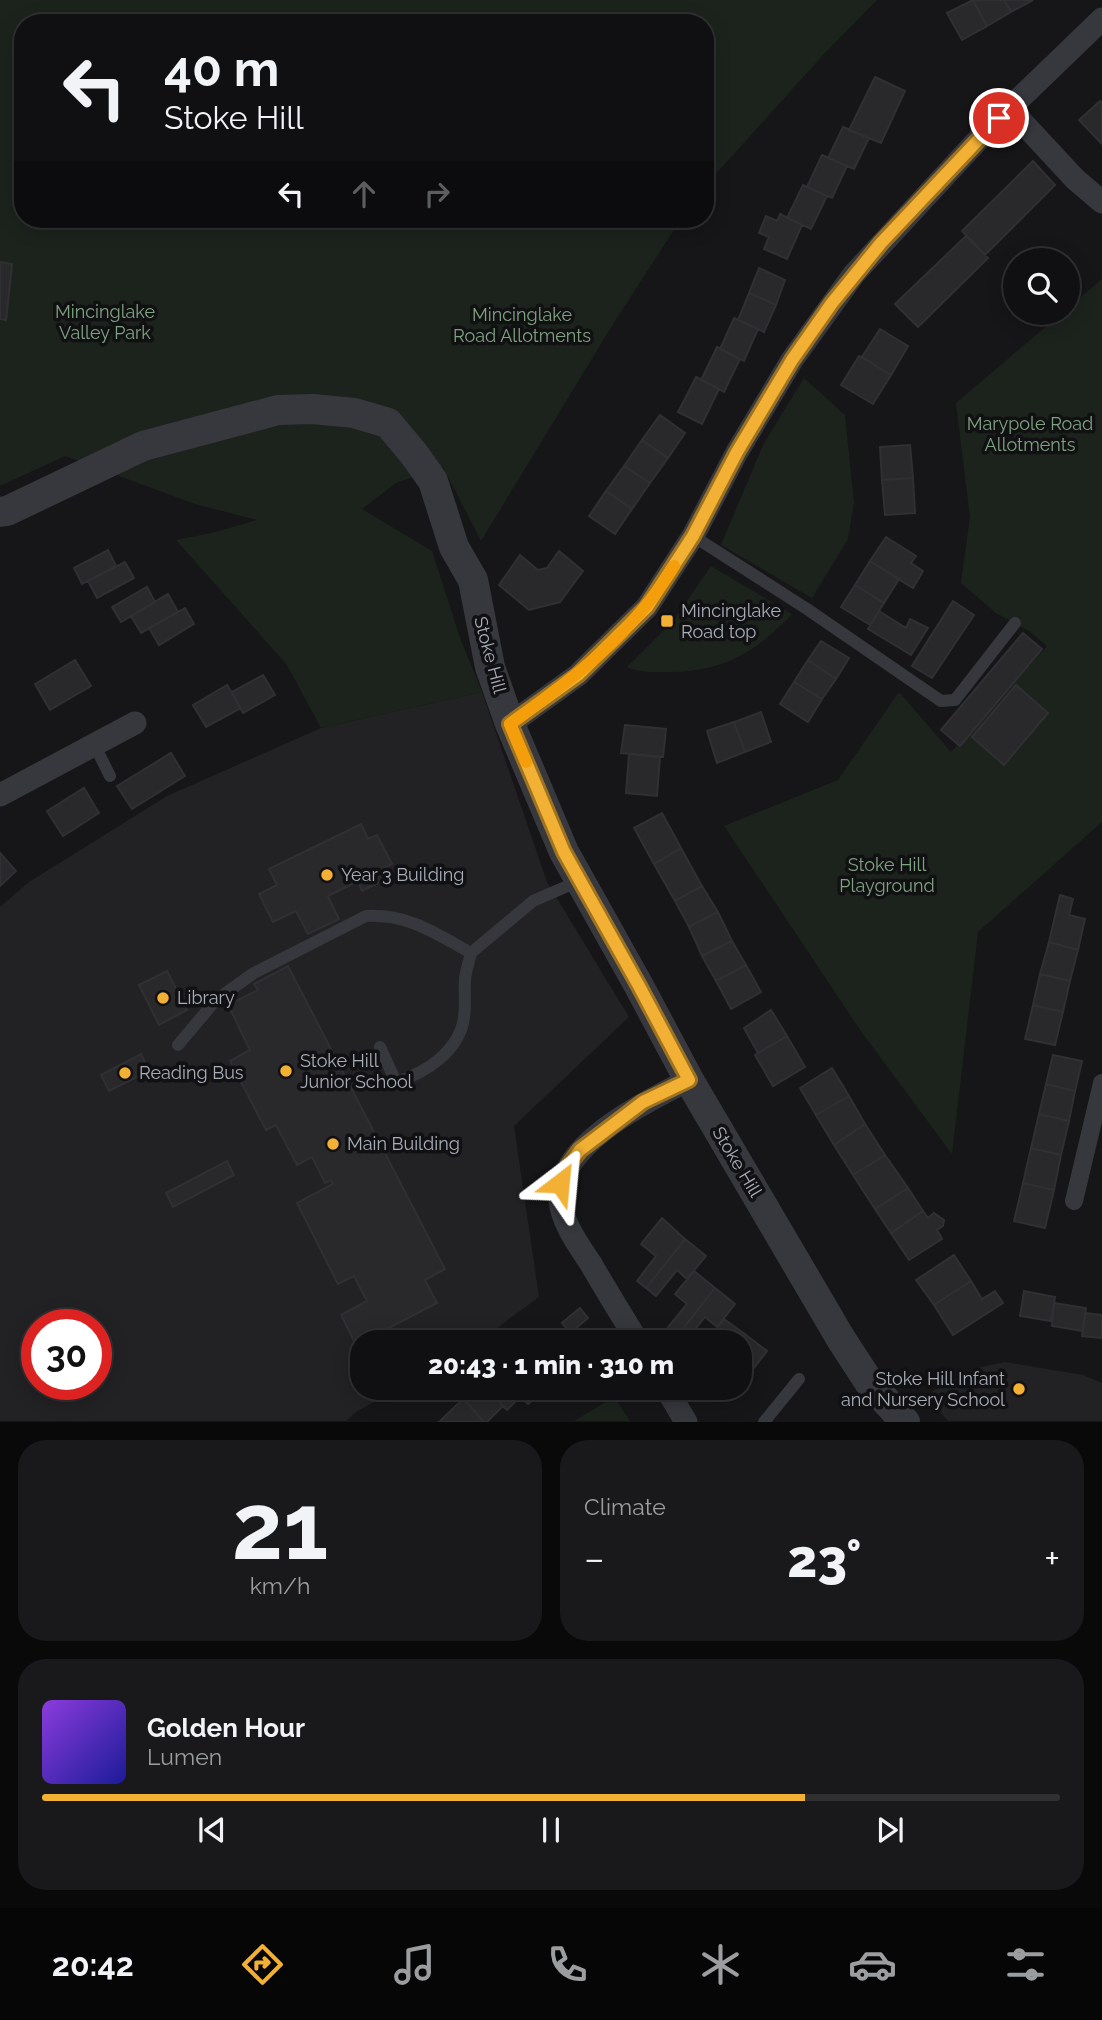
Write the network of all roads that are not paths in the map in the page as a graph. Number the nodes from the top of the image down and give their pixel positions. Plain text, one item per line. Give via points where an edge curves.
1 (1102, 19) edge
2 (1010, 109) junction
3 (1102, 202) edge
4 (0, 512) edge
5 (693, 536) junction
6 (1015, 623) dead end
7 (135, 723) dead end
8 (510, 724) junction
9 (94, 744) junction
10 (110, 776) dead end
11 (0, 795) edge
12 (580, 881) junction
13 (471, 953) junction
14 (178, 1045) dead end
15 (380, 1047) dead end
16 (689, 1080) junction
17 (1102, 1083) edge
18 (1074, 1201) dead end
19 (631, 1330) edge
20 (799, 1379) dead end
21 (673, 1400) edge
22 (686, 1422) edge
23 (764, 1422) edge
24 (905, 1422) edge

1 - 2 street
2 - 3 street
2 - 5 street via 881,243 832,303 737,452
4 - 8 street, Stoke Hill via 143,446 278,410 354,413 388,423 433,481 454,547 473,580 490,667
5 - 6 lane via 941,701 955,701
5 - 8 street via 647,607 603,653
7 - 9 street
8 - 12 street, Stoke Hill
9 - 10 lane
9 - 11 street
12 - 13 lane via 533,901
12 - 16 street, Stoke Hill
13 - 14 lane via 410,921 366,916 254,974 216,1000
13 - 15 lane via 463,1022 452,1047 414,1076 396,1082
16 - 19 street via 643,1102 580,1150 560,1183 568,1227
16 - 24 street, Stoke Hill via 841,1339
17 - 18 street
20 - 23 lane
21 - 22 street

